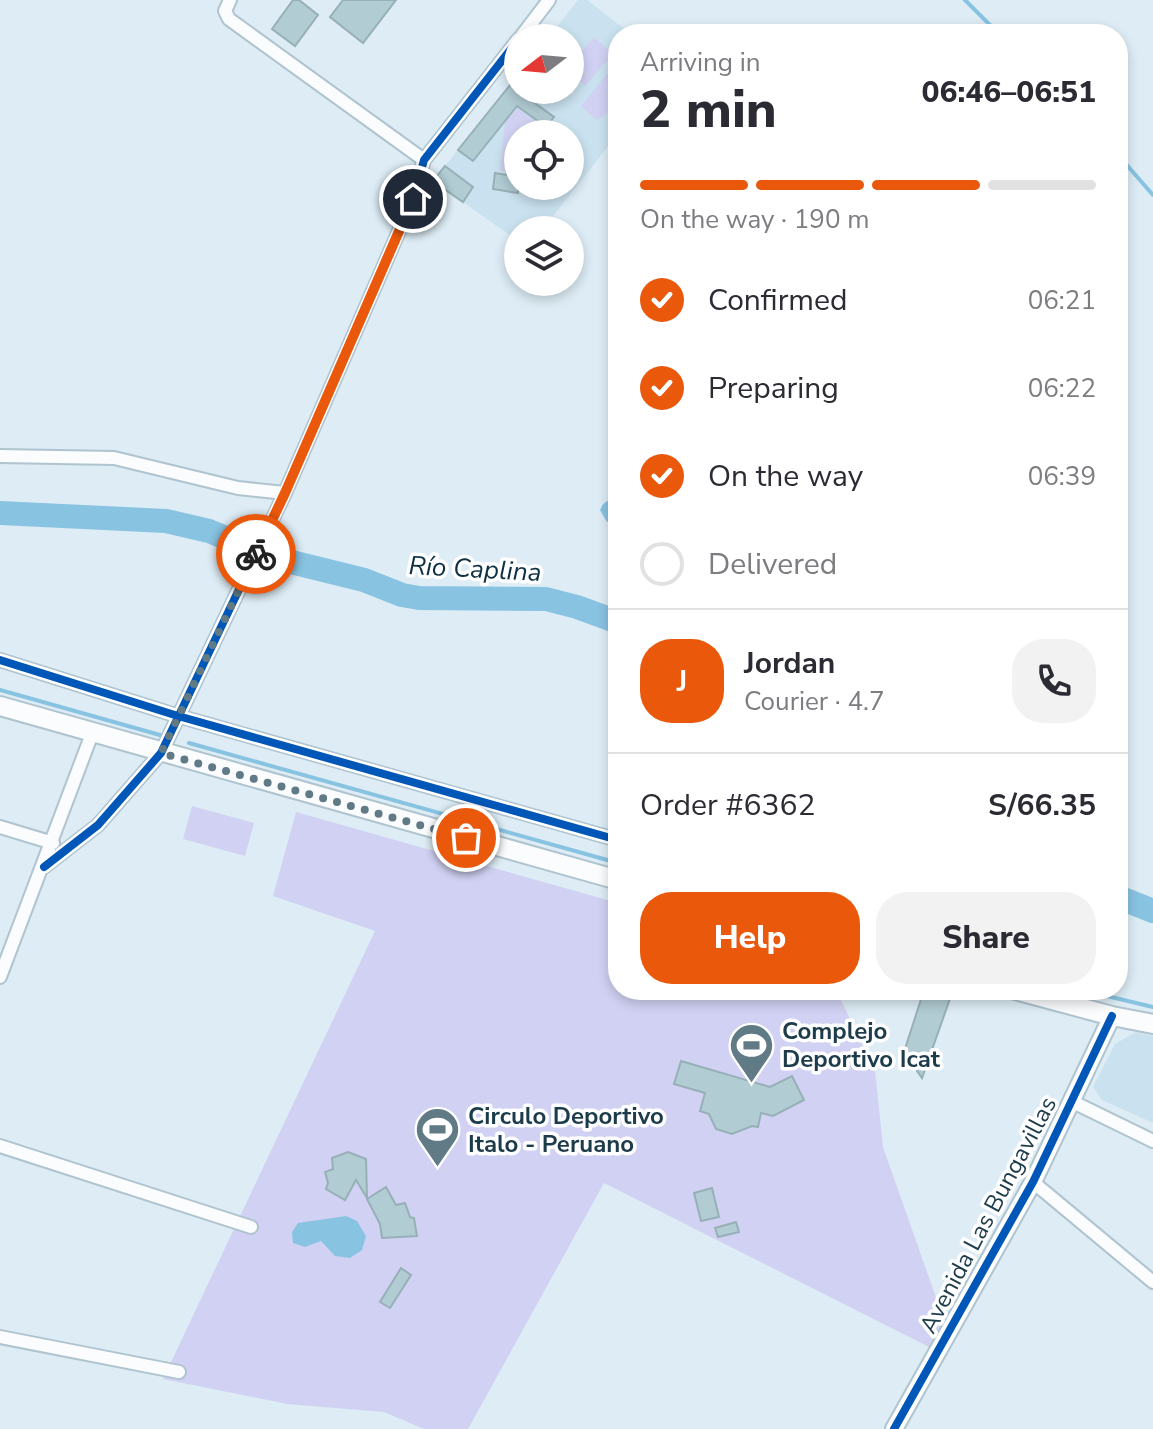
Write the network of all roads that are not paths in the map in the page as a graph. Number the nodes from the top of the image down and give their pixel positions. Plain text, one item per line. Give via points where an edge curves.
1 (230, 0) edge
2 (549, 0) edge
3 (531, 24) edge
4 (504, 58) edge
5 (424, 160) junction
6 (0, 456) edge
7 (285, 493) junction
8 (0, 660) edge
9 (0, 706) edge
10 (178, 716) junction
11 (93, 731) junction
12 (161, 753) junction
13 (0, 827) edge
14 (608, 837) edge
15 (53, 843) junction
16 (44, 867) junction
17 (608, 877) edge
18 (0, 977) edge
19 (1052, 1000) edge
20 (1112, 1016) junction
21 (1153, 1024) edge
22 (1071, 1101) junction
23 (1153, 1141) edge
24 (0, 1146) edge
25 (1033, 1182) junction
26 (251, 1227) dead end
27 (1153, 1282) edge
28 (0, 1337) edge
29 (179, 1372) dead end
30 (894, 1429) edge

1 - 5 street via 225,11 229,19
2 - 3 street
4 - 5 street
5 - 7 street via 413,199
6 - 7 street via 114,458 238,488
7 - 10 street
8 - 10 street
9 - 11 main road
10 - 12 street
10 - 14 street
11 - 12 main road
11 - 15 street
12 - 16 street via 98,825
12 - 17 main road
13 - 15 street
15 - 16 street
16 - 18 street
19 - 20 main road
20 - 21 main road
20 - 22 street, Avenida Las Bungavillas
22 - 23 street
22 - 25 street, Avenida Las Bungavillas
24 - 26 street
25 - 27 street
25 - 30 street, Avenida Las Bungavillas
28 - 29 street

